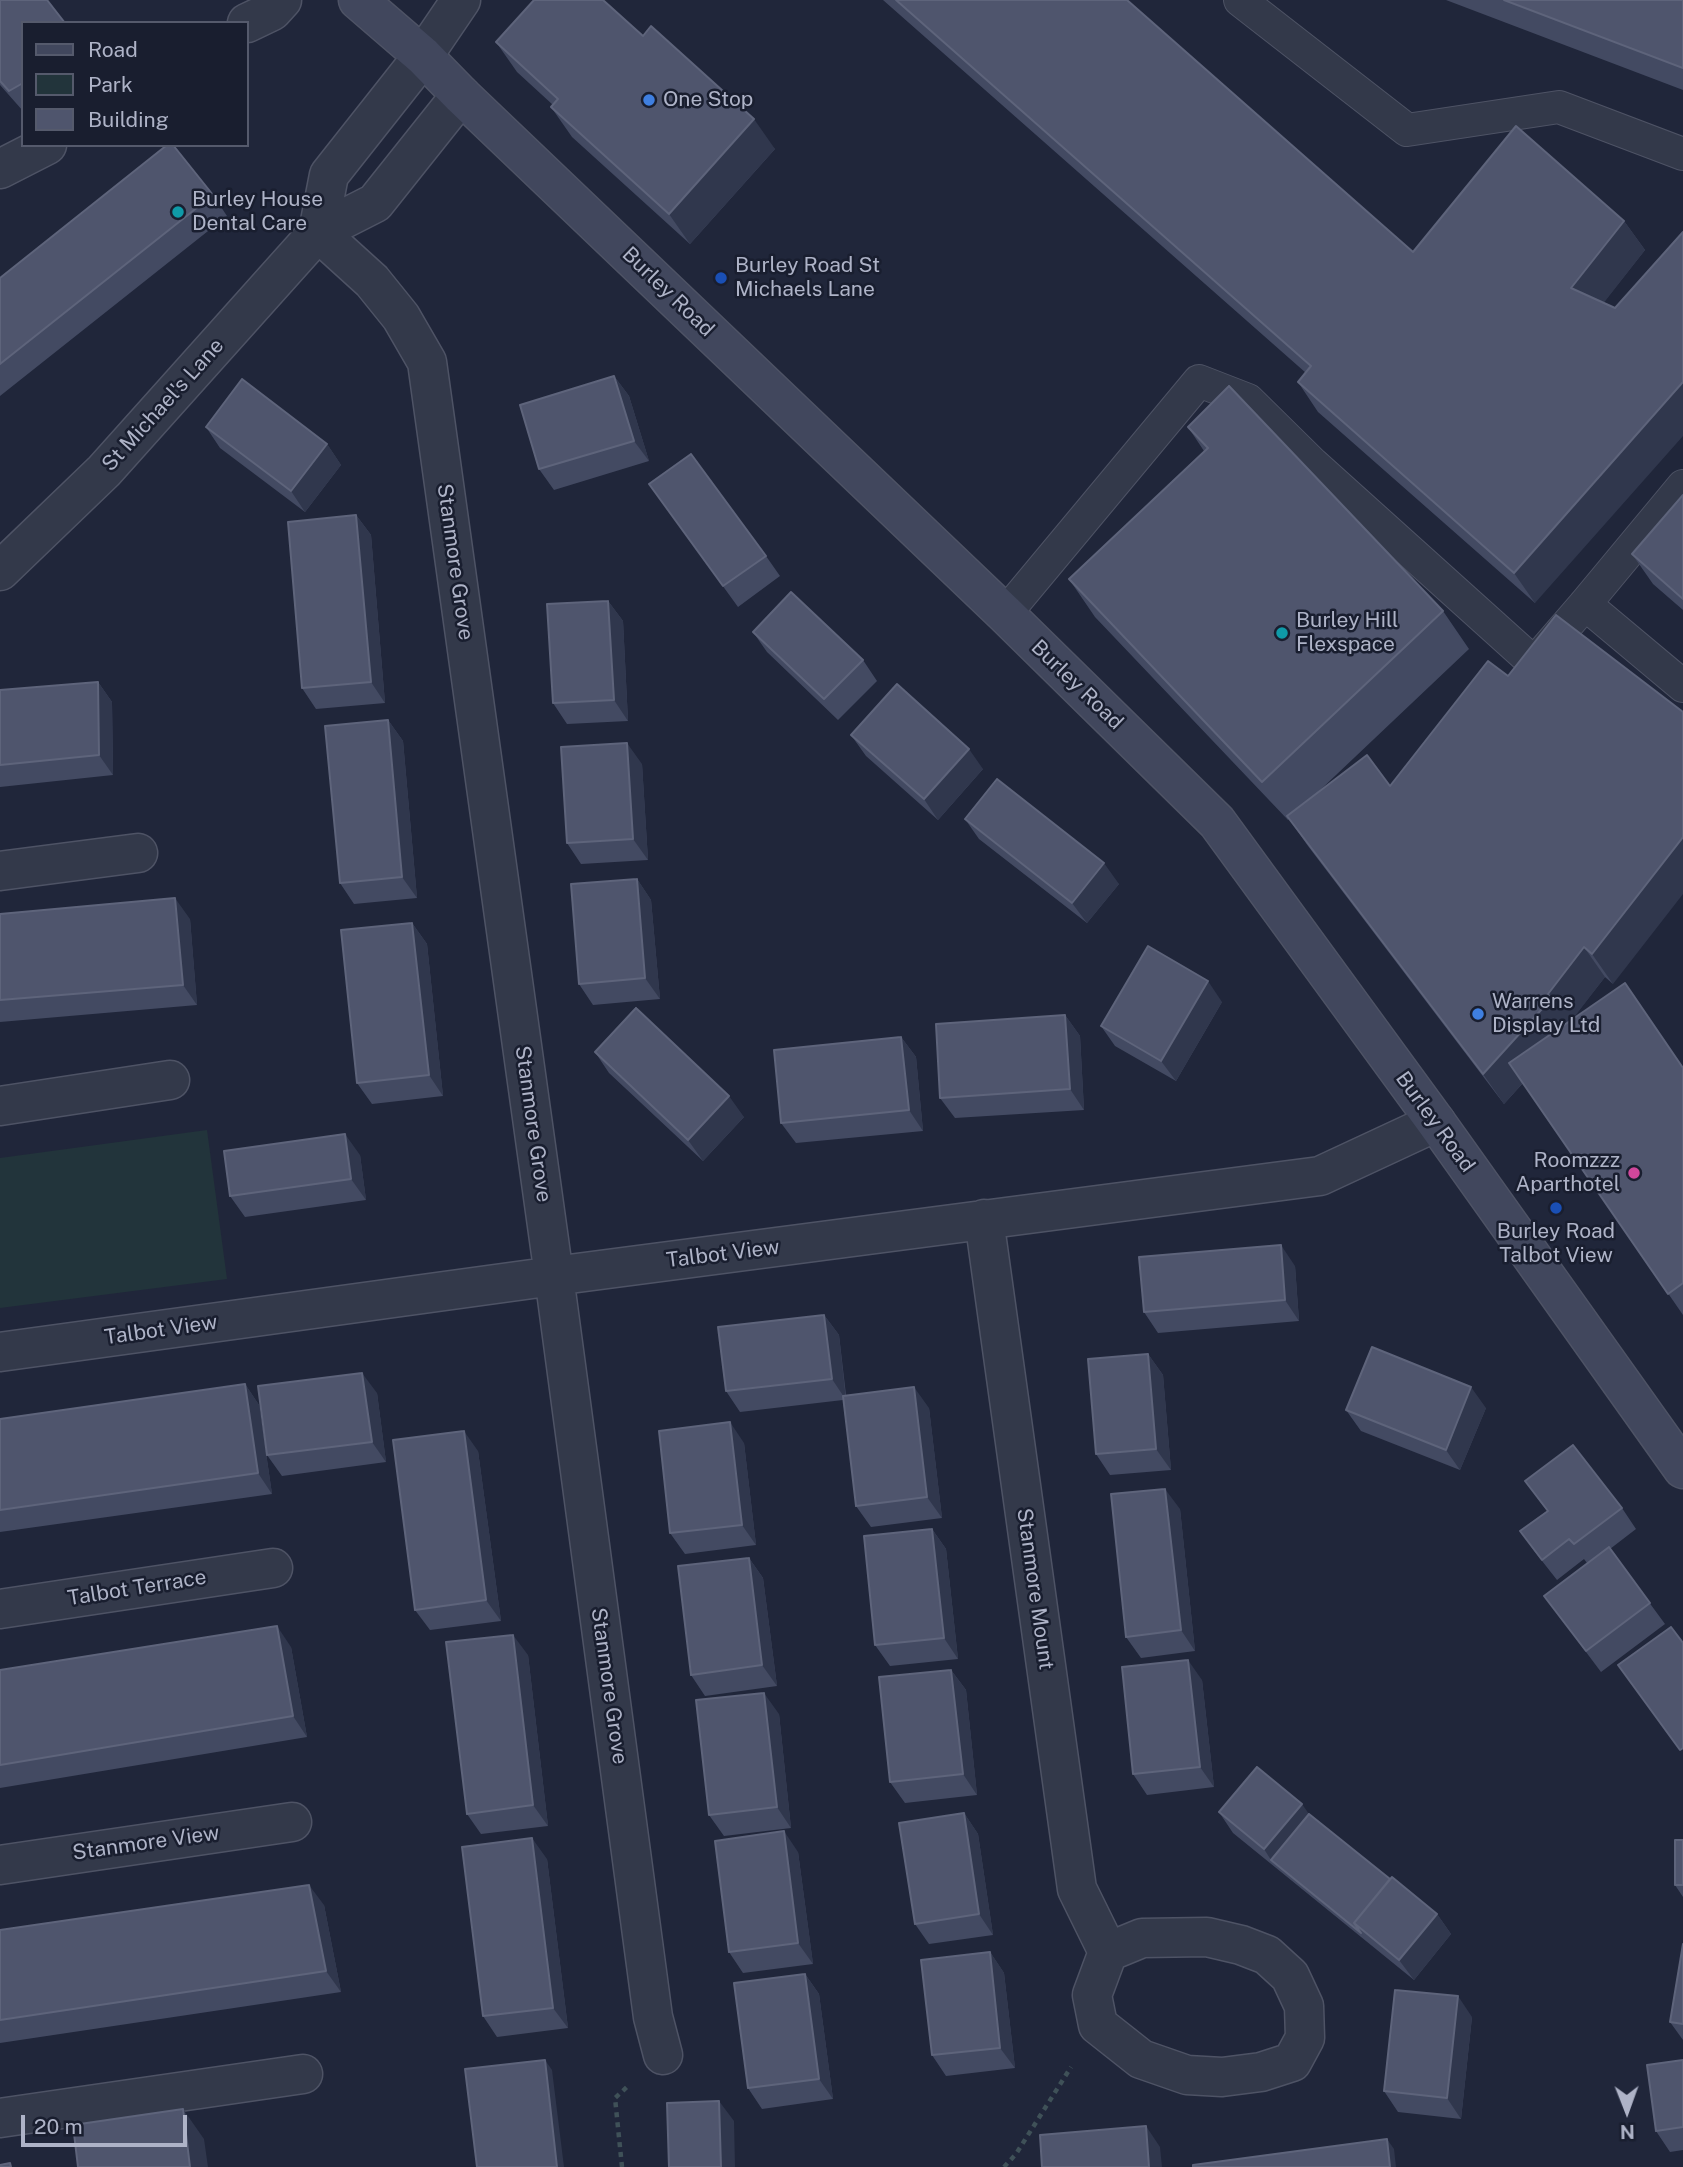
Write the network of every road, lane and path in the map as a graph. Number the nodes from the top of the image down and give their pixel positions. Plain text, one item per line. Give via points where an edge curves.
1 (282, 0) edge
2 (358, 0) edge
3 (461, 0) edge
4 (1240, 0) edge
5 (248, 23) edge
6 (423, 56) junction
7 (461, 95) junction
8 (43, 147) edge
9 (1683, 154) edge
10 (0, 169) edge
11 (318, 232) junction
12 (1683, 486) edge
13 (0, 571) edge
14 (1586, 604) junction
15 (1005, 614) junction
16 (1683, 686) edge
17 (138, 853) dead end
18 (0, 871) edge
19 (170, 1080) dead end
20 (0, 1106) edge
21 (1436, 1122) junction
22 (984, 1219) junction
23 (554, 1276) junction
24 (0, 1352) edge
25 (1683, 1468) edge
26 (274, 1568) dead end
27 (0, 1609) edge
28 (292, 1822) dead end
29 (0, 1864) edge
30 (1108, 1952) junction
31 (1098, 2025) junction
32 (663, 2055) joint
33 (303, 2074) dead end
34 (0, 2118) edge
35 (622, 2167) edge
36 (1004, 2167) edge

1 - 5 street via 272,11
2 - 6 street, Burley Road
3 - 6 street
4 - 9 lane via 1407,130 1559,107
6 - 7 street, Burley Road
6 - 11 street via 329,175
7 - 11 street, St Michael's Lane via 375,203
7 - 15 street, Burley Road
8 - 10 street
11 - 13 street, St Michael's Lane via 104,471
11 - 23 street, Stanmore Grove via 372,281 401,317 427,362
12 - 14 lane
14 - 15 lane via 1534,663 1248,400 1199,381
14 - 16 lane
15 - 21 street, Burley Road via 1217,822
17 - 18 street
19 - 20 street
21 - 22 street, Talbot View via 1320,1176
21 - 25 street, Burley Road
22 - 23 street, Talbot View
22 - 30 street, Stanmore Mount via 1077,1889
23 - 24 street, Talbot View
23 - 32 street, Stanmore Grove via 653,2017
26 - 27 street, Talbot Terrace
28 - 29 street, Stanmore View
30 - 31 street via 1092,1995
30 - 31 street via 1142,1938 1207,1937 1267,1955 1290,1976 1304,2006 1305,2038 1292,2062 1261,2073 1188,2075 1141,2059
31 - 36 path
32 - 35 path via 615,2098
33 - 34 street

